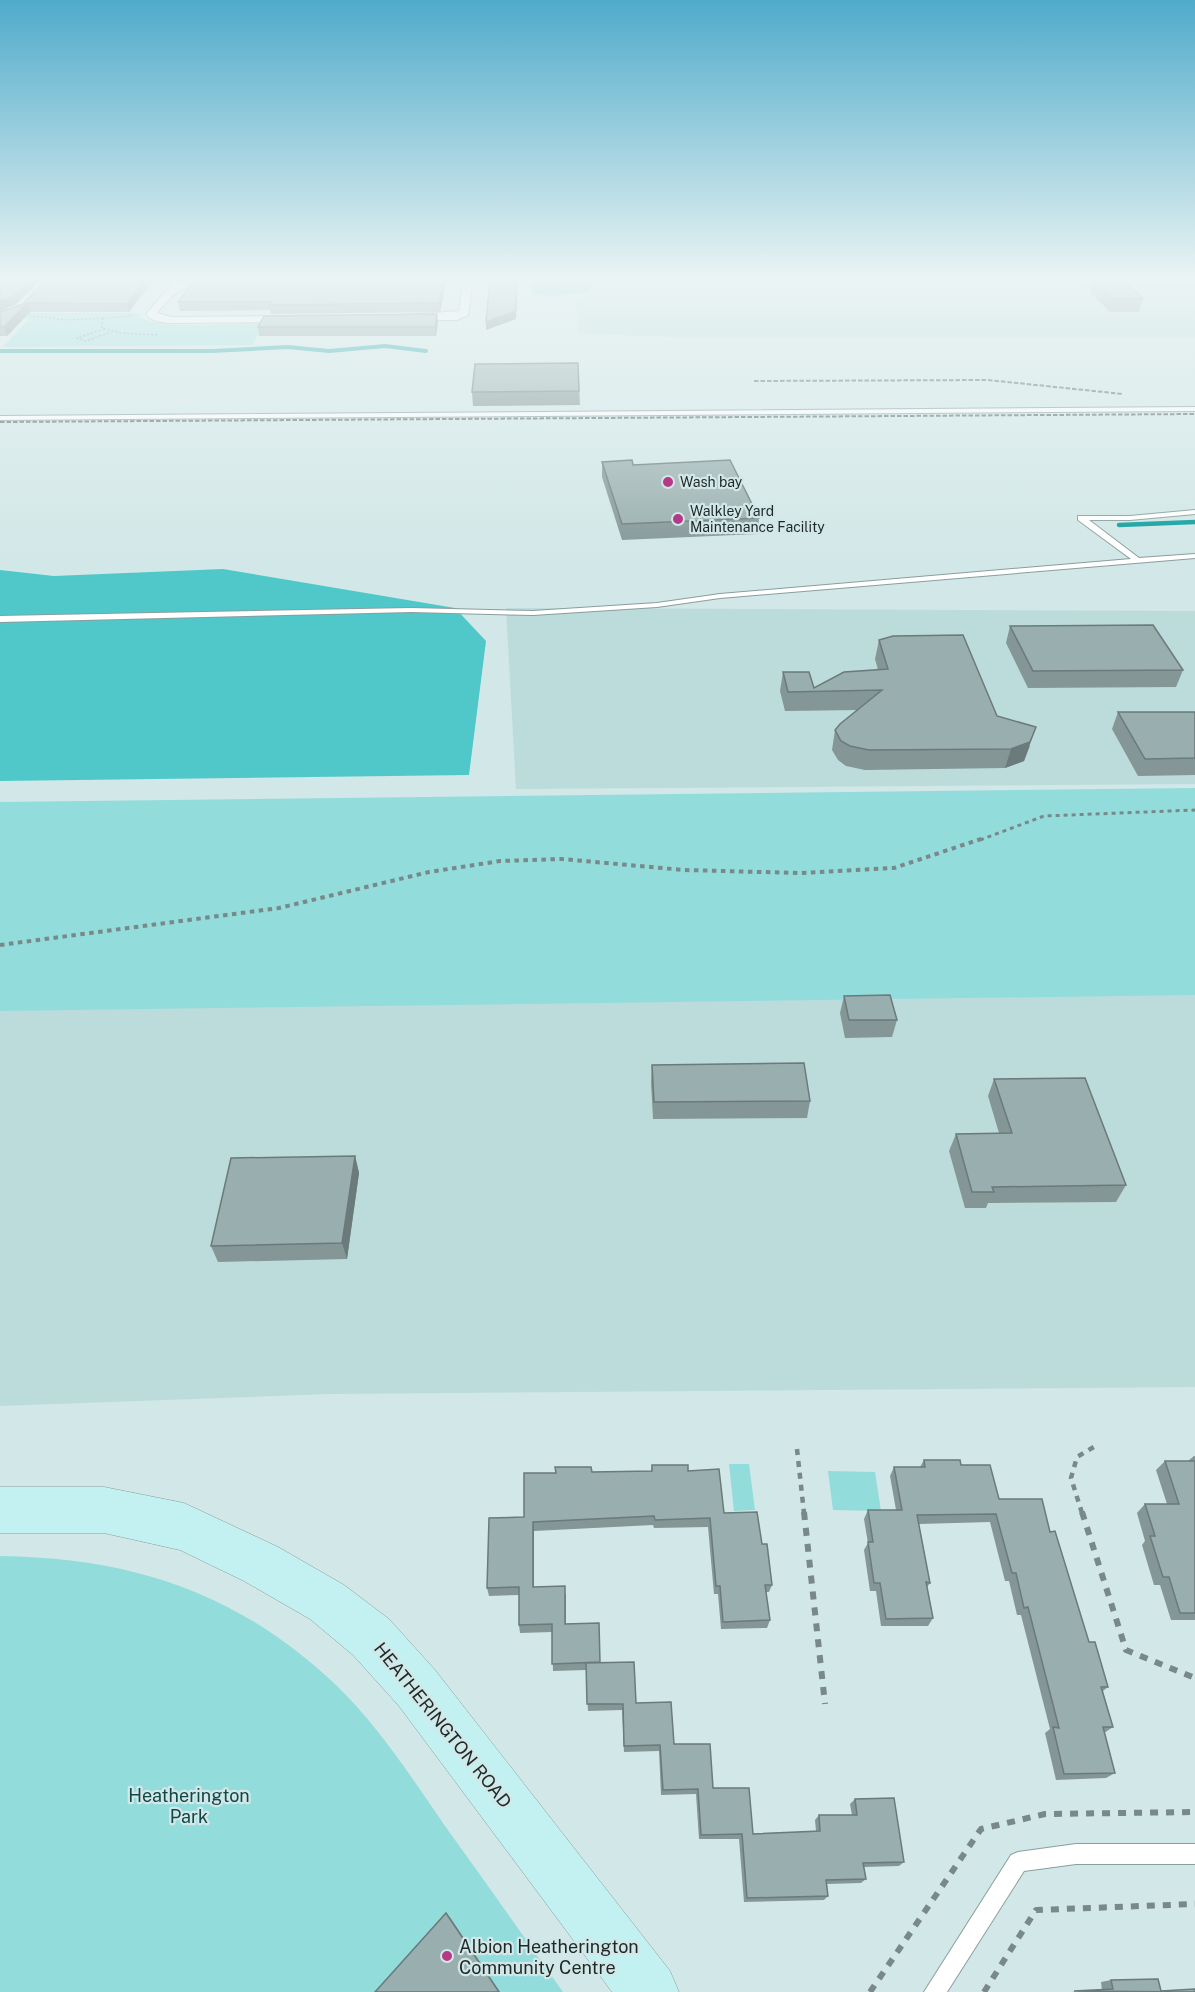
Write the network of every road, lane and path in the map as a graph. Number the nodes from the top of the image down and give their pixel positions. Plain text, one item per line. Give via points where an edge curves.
1 (1195, 409) edge
2 (0, 418) edge
3 (1195, 512) edge
4 (1195, 556) edge
5 (1138, 561) junction
6 (0, 619) edge
7 (1195, 810) edge
8 (0, 945) edge
9 (1097, 1445) dead end
10 (796, 1449) dead end
11 (0, 1510) edge
12 (1195, 1678) edge
13 (825, 1704) dead end
14 (1195, 1854) edge
15 (1195, 1904) edge
16 (649, 1992) edge
17 (934, 1992) edge
18 (984, 1992) edge

1 - 2 lane
3 - 5 lane via 1081,518
4 - 5 lane
5 - 6 lane via 533,613 411,610
7 - 8 path via 1044,816 894,868 800,873 684,870 562,859 500,861 429,872 279,908
9 - 12 path via 1077,1457 1071,1478 1126,1650
10 - 13 path
11 - 16 street, HEATHERINGTON ROAD via 104,1510 184,1527 327,1602 371,1637 417,1688
14 - 17 lane via 1076,1854 1018,1862
15 - 18 path via 1036,1910

